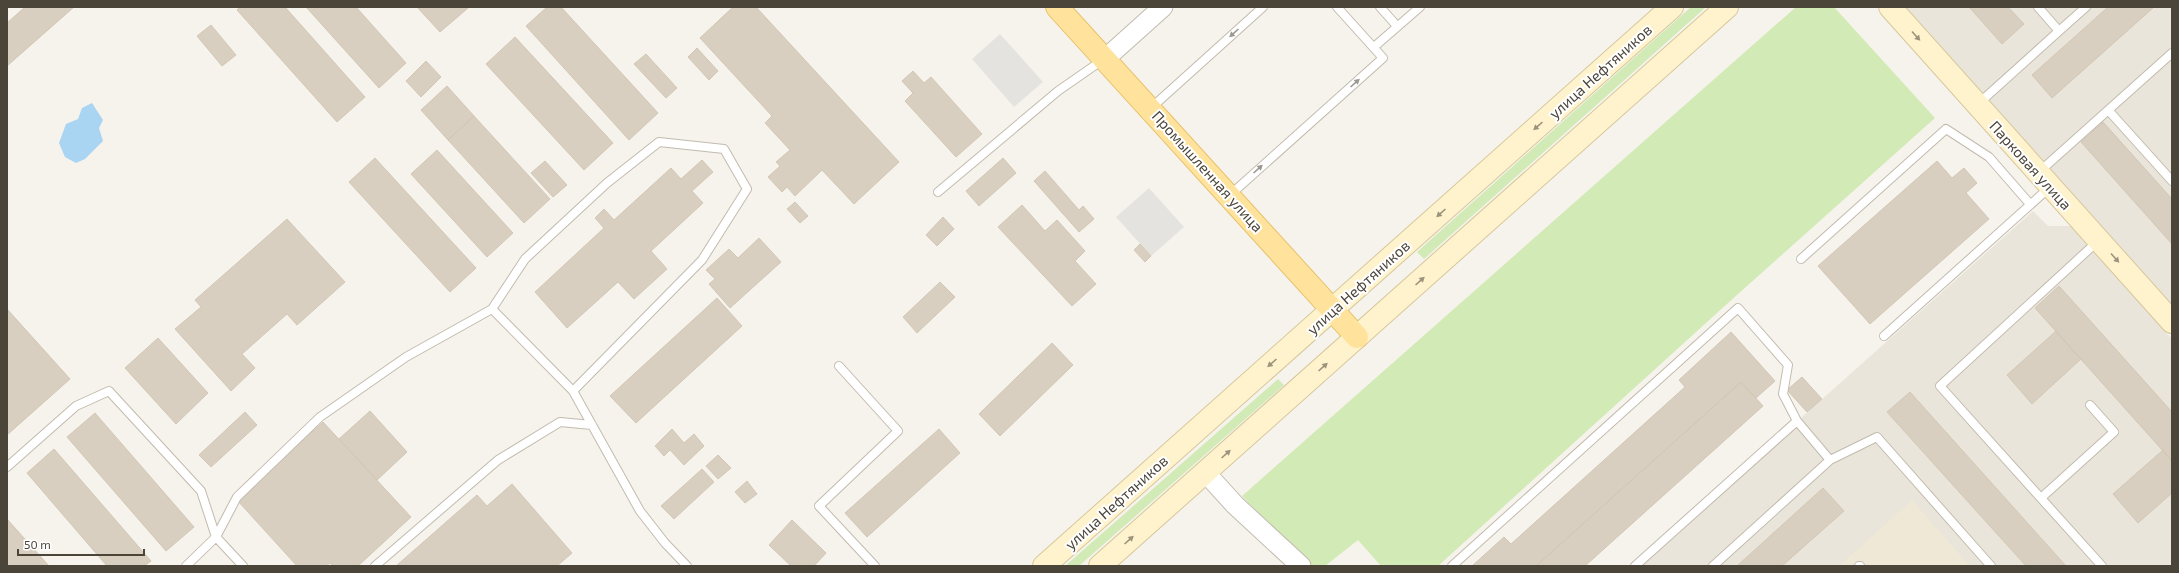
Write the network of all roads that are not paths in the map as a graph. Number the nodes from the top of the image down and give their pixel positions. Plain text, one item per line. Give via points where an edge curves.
1 (1057, 7) edge
2 (1163, 7) edge
3 (1263, 7) edge
4 (1337, 7) edge
5 (1380, 7) edge
6 (1420, 7) edge
7 (1672, 7) edge
8 (1727, 7) edge
9 (1890, 7) edge
10 (2038, 7) edge
11 (2086, 7) edge
12 (1398, 26) junction
13 (2059, 31) junction
14 (1374, 47) junction
15 (2172, 53) edge
16 (1105, 59) junction
17 (1977, 104) junction
18 (1150, 108) junction
19 (2109, 111) junction
20 (2044, 179) junction
21 (2172, 181) edge
22 (938, 192) dead end
23 (1229, 195) junction
24 (2030, 204) junction
25 (2099, 240) junction
26 (1801, 259) dead end
27 (492, 309) junction
28 (1332, 310) junction
29 (2170, 317) edge
30 (1884, 336) dead end
31 (1357, 337) junction
32 (839, 366) dead end
33 (573, 391) junction
34 (2090, 405) dead end
35 (1797, 421) junction
36 (592, 425) junction
37 (1830, 460) junction
38 (7, 467) edge
39 (1205, 472) junction
40 (2041, 498) junction
41 (216, 537) junction
42 (186, 566) edge
43 (243, 566) edge
44 (375, 566) edge
45 (687, 566) edge
46 (875, 566) edge
47 (1044, 566) edge
48 (1100, 566) edge
49 (1301, 566) edge
50 (1452, 566) edge
51 (1635, 566) edge
52 (1713, 566) edge
53 (1991, 566) edge
54 (2102, 566) edge

1 - 16 main road, Промышленная улица
2 - 16 street
3 -> 18 lane
4 - 14 lane
5 - 12 lane
6 - 12 lane
7 -> 28 main road, улица Нефтяников
31 -> 8 main road
9 -> 17 main road, Парковая улица
10 - 13 lane
11 - 13 lane
12 - 14 lane
13 - 17 lane
23 -> 14 lane via 1383,58
15 - 19 lane
16 - 18 main road, Промышленная улица
16 - 22 lane via 1058,91
17 - 20 main road, Парковая улица
18 - 23 main road, Промышленная улица
19 - 20 lane
19 - 21 lane
20 - 24 lane
20 - 25 main road, Парковая улица
23 - 28 main road, Промышленная улица
24 - 26 lane via 1989,158 1946,129
24 - 30 lane
25 -> 29 main road, Парковая улица
25 - 40 lane via 1940,386
27 - 33 lane
27 - 33 lane via 525,258 607,184 659,142 724,149 747,189 702,260
27 - 41 lane via 406,357 320,417 237,497
28 - 31 main road, Промышленная улица
28 -> 47 main road, улица Нефтяников
39 -> 31 main road
32 - 46 lane via 898,431 818,506
33 - 36 lane
34 - 40 lane via 2114,432
35 - 37 lane
35 - 50 lane via 1783,394 1788,365 1738,308
35 - 51 lane
36 - 44 lane via 560,422 498,460
36 - 45 lane via 640,511
37 - 52 lane
37 - 53 lane via 1877,437
38 - 41 lane via 76,406 109,391 201,491
48 -> 39 main road
39 - 49 street
40 - 54 lane
41 - 42 lane
41 - 43 lane

